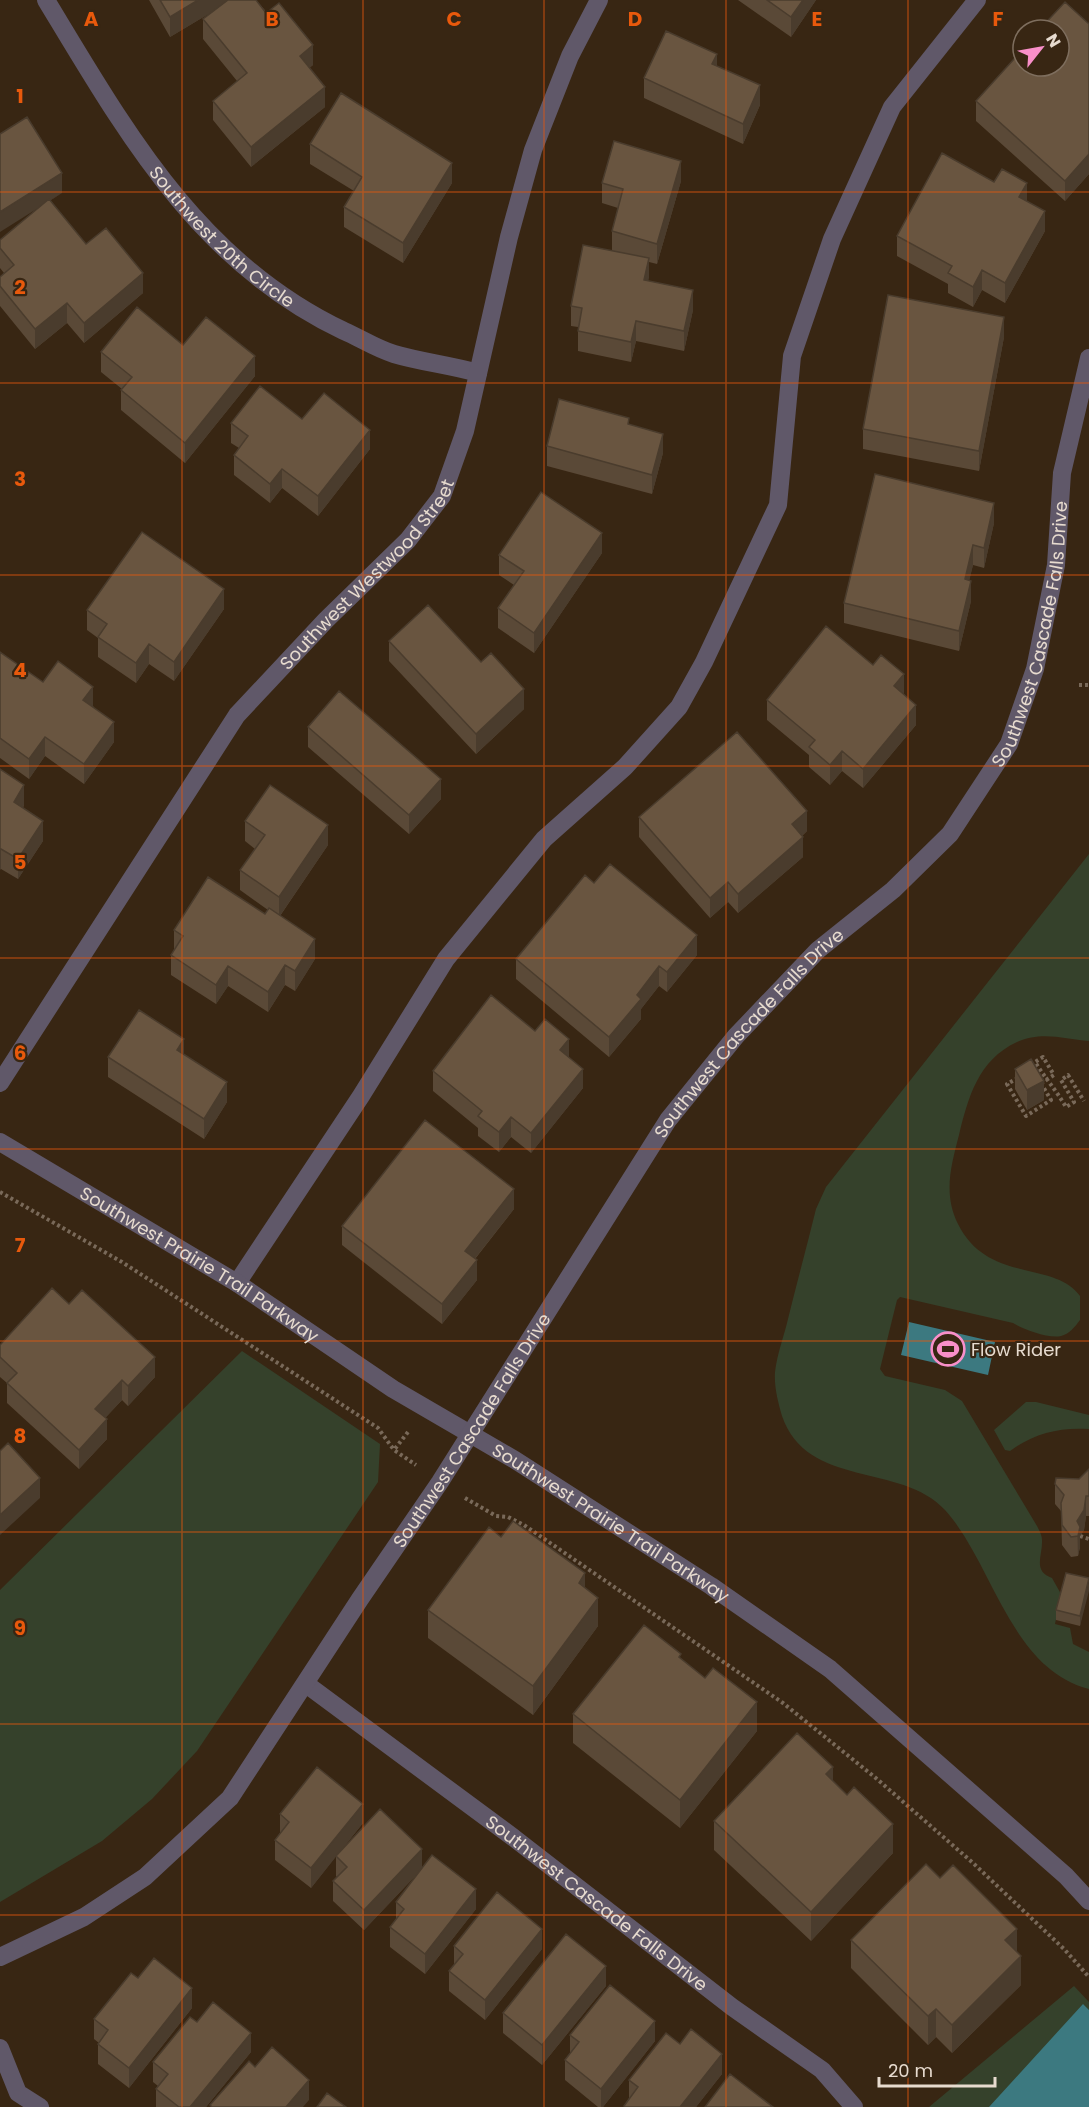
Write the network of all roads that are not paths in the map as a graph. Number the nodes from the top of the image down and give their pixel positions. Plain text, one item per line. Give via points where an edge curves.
1 (46, 0) edge
2 (599, 0) edge
3 (977, 0) edge
4 (1089, 358) edge
5 (478, 373) junction
6 (0, 1083) edge
7 (0, 1142) edge
8 (237, 1283) junction
9 (469, 1435) junction
10 (306, 1684) junction
11 (1089, 1901) edge
12 (0, 1957) edge
13 (0, 2048) edge
14 (40, 2107) edge
15 (854, 2107) edge

1 - 5 street, Southwest 20th Circle via 123,127 164,184 206,234 258,279 314,317 393,354
2 - 5 street, Southwest Westwood Street via 570,56 533,150
3 - 8 street via 892,107 832,239 792,356 778,505 679,707 625,767 544,839 446,959
4 - 9 street, Southwest Cascade Falls Drive via 1062,473 1056,565 1041,649 1009,744 950,834 893,890 818,950 736,1036 668,1120
5 - 6 street, Southwest Westwood Street via 465,431 442,496 408,540 237,715
7 - 8 street, Southwest Prairie Trail Parkway
8 - 9 street, Southwest Prairie Trail Parkway via 393,1389
9 - 10 street, Southwest Cascade Falls Drive
9 - 11 street, Southwest Prairie Trail Parkway via 515,1460 711,1586 830,1669 1066,1876
10 - 12 street, Southwest Cascade Falls Drive via 230,1798 145,1877 84,1917
10 - 15 street, Southwest Cascade Falls Drive via 732,2007 822,2070
13 - 14 street via 18,2093

